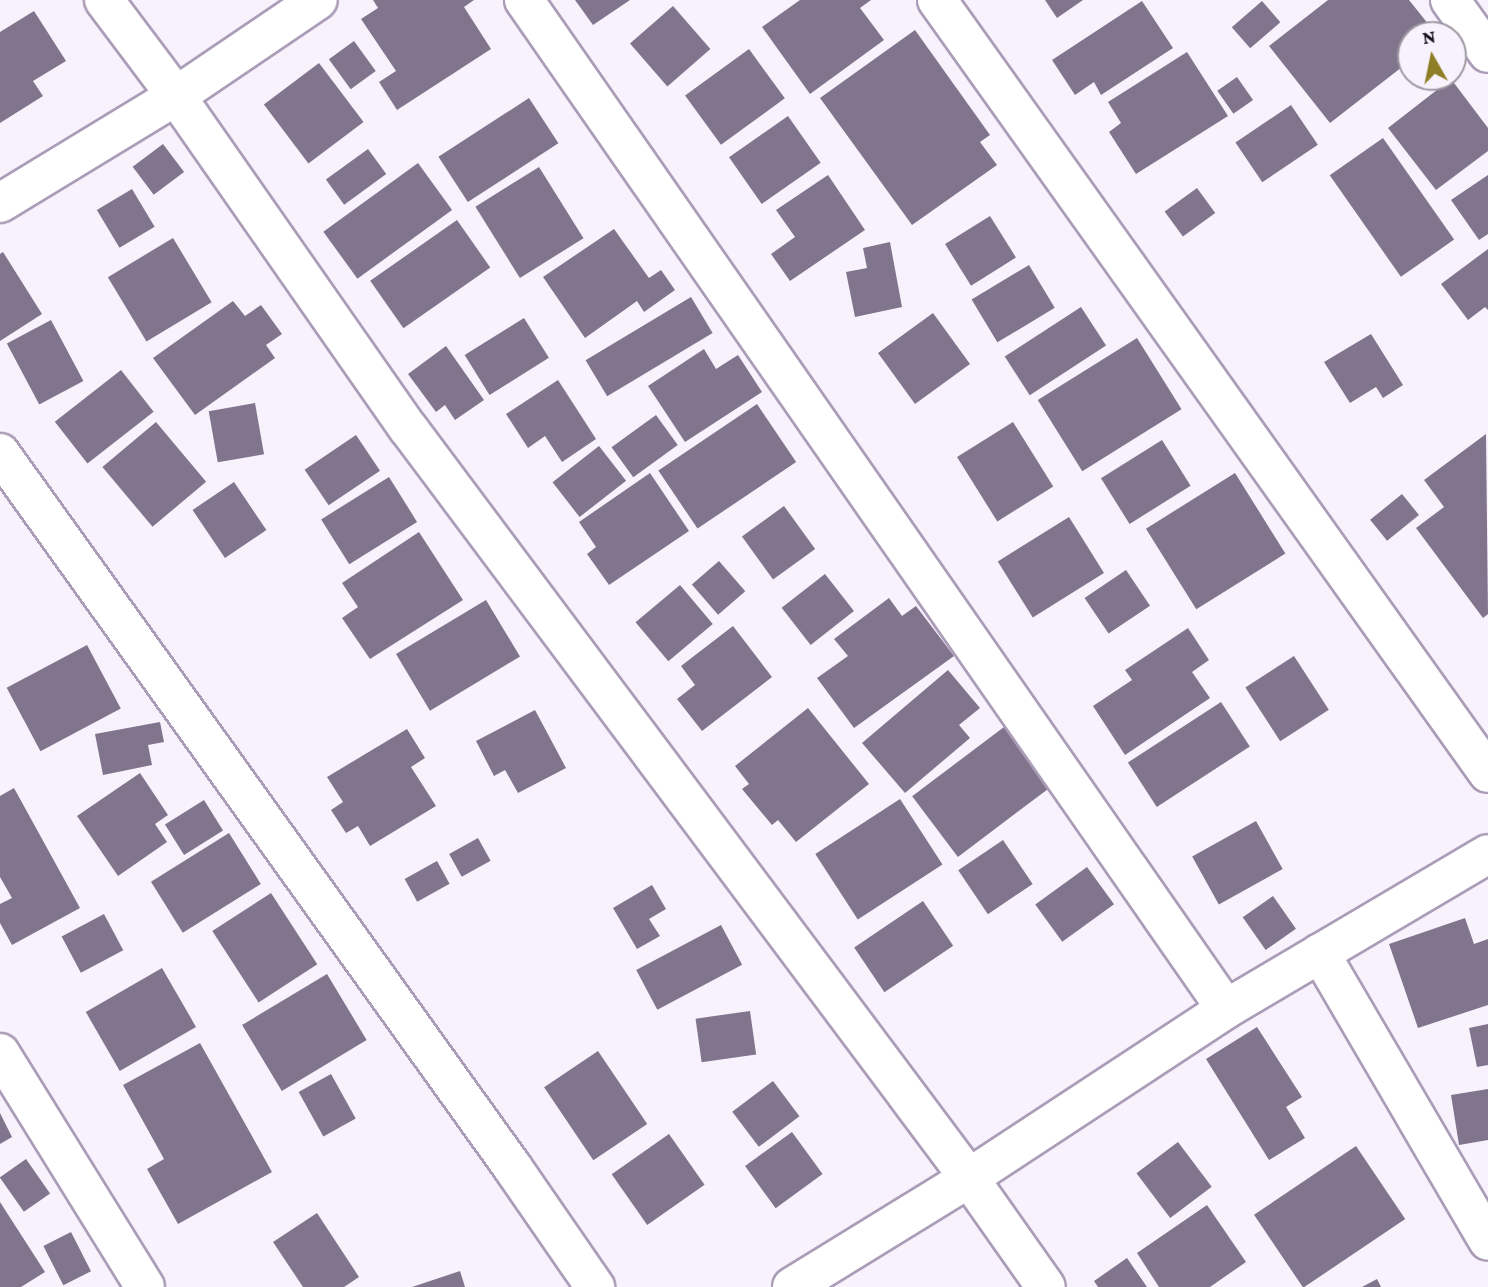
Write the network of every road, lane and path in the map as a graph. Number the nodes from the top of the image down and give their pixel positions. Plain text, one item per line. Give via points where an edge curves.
1 (104, 0) edge
2 (318, 0) edge
3 (524, 0) edge
4 (937, 0) edge
5 (1450, 0) edge
6 (1488, 53) edge
7 (176, 96) junction
8 (0, 203) edge
9 (0, 453) edge
10 (1488, 773) edge
11 (1488, 854) edge
12 (1320, 953) junction
13 (1226, 1009) junction
14 (0, 1053) edge
15 (969, 1178) junction
16 (1488, 1240) edge
17 (145, 1287) edge
18 (595, 1287) edge
19 (792, 1287) edge
20 (1046, 1287) edge

1 - 7 street
2 - 7 street
3 - 13 street
4 - 10 street
5 - 6 street
7 - 8 street
7 - 15 street via 408,428
9 - 18 street
11 - 12 street
12 - 13 street
12 - 16 street
13 - 15 street
14 - 17 street
15 - 19 street
15 - 20 street

